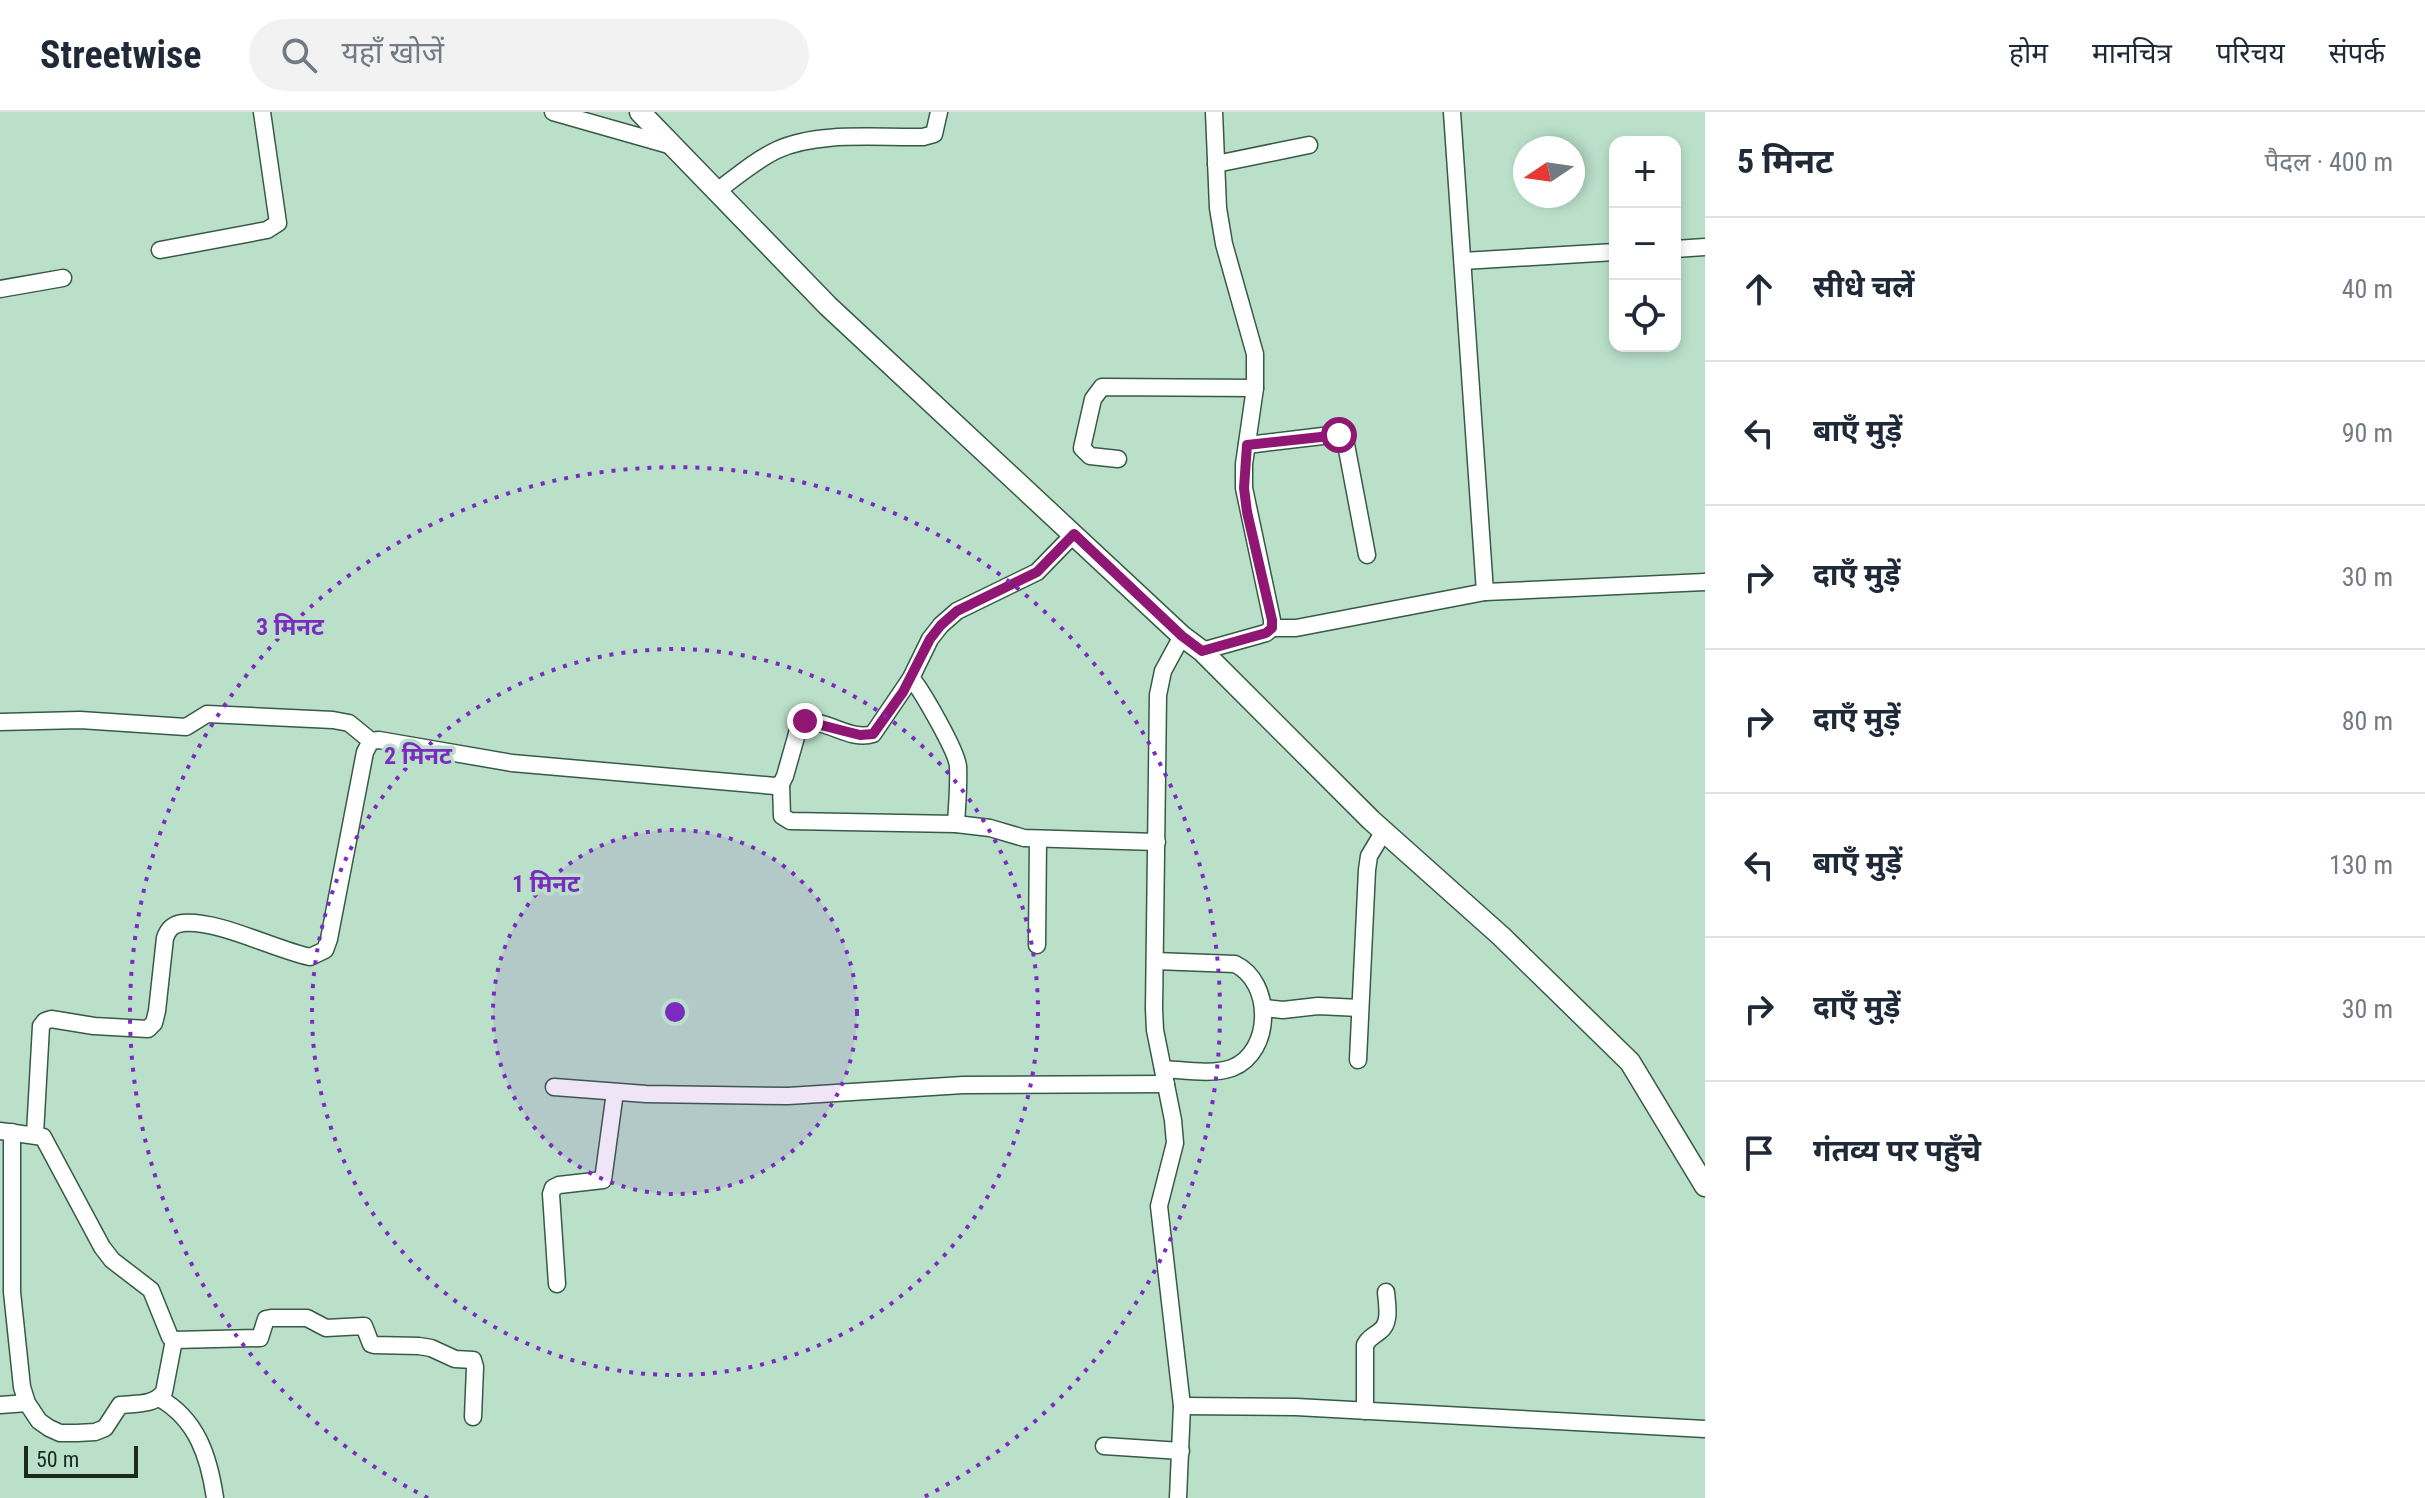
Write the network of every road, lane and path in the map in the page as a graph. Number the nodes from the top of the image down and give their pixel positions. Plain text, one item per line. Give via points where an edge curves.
1 (262, 112) edge
2 (553, 112) edge
3 (640, 112) edge
4 (939, 112) edge
5 (1214, 112) edge
6 (1452, 112) edge
7 (669, 145) junction
8 (1309, 145) dead end
9 (1216, 164) junction
10 (716, 192) junction
11 (1705, 247) edge
12 (1681, 249) edge
13 (160, 250) dead end
14 (1609, 252) edge
15 (1463, 261) junction
16 (63, 278) dead end
17 (0, 289) edge
18 (1255, 388) junction
19 (1247, 445) junction
20 (1118, 459) dead end
21 (1074, 534) junction
22 (1367, 555) dead end
23 (1705, 582) edge
24 (1485, 592) junction
25 (1272, 628) junction
26 (1182, 636) junction
27 (1202, 651) junction
28 (911, 678) junction
29 (0, 722) edge
30 (371, 741) junction
31 (781, 784) junction
32 (956, 824) junction
33 (1384, 831) junction
34 (1038, 839) junction
35 (1157, 842) junction
36 (1037, 945) dead end
37 (1155, 961) junction
38 (1264, 1008) junction
39 (1360, 1008) junction
40 (1358, 1060) dead end
41 (1164, 1077) junction
42 (554, 1087) dead end
43 (615, 1092) junction
44 (6, 1131) edge
45 (35, 1134) junction
46 (1696, 1155) edge
47 (1705, 1186) edge
48 (557, 1284) dead end
49 (1386, 1292) dead end
50 (174, 1340) junction
51 (159, 1398) junction
52 (27, 1403) junction
53 (0, 1405) edge
54 (1182, 1406) junction
55 (1365, 1411) junction
56 (473, 1417) dead end
57 (1705, 1429) edge
58 (1104, 1446) dead end
59 (1181, 1451) junction
60 (215, 1498) edge
61 (1178, 1498) edge

1 - 13 street via 278,223 267,230
2 - 7 street
3 - 7 main road
4 - 10 street via 934,134 923,137 827,138 779,149
5 - 9 street
6 - 15 street
7 - 10 main road
8 - 9 street
9 - 18 street via 1224,244 1255,354
10 - 21 main road via 828,306
11 - 12 street
14 - 15 street
15 - 24 street
16 - 17 street
18 - 19 street
18 - 20 street via 1102,387 1093,399 1082,448 1090,456
19 - 22 street via 1331,435 1345,439
19 - 25 street via 1244,488
21 - 26 main road
21 - 28 street via 1037,572 957,611 941,625
23 - 24 street
24 - 25 street
25 - 27 street
26 - 27 main road
26 - 35 street via 1160,682
27 - 33 main road
28 - 31 street via 873,734 800,723
28 - 32 street via 956,755
29 - 30 street via 80,720 186,727 207,714 333,720 349,723
30 - 31 street via 512,763
30 - 45 street via 325,950 310,957 197,924 174,925 165,938 157,1011 148,1029 51,1019 41,1026
31 - 32 street via 782,816 790,821
32 - 34 street
33 - 39 street via 1367,870
33 - 46 main road via 1630,1062
34 - 35 street
34 - 36 street
35 - 37 street
37 - 38 street via 1235,964 1246,969
37 - 41 street via 1155,1030
38 - 39 street
38 - 41 street via 1257,1041 1234,1067
39 - 40 street
41 - 43 street via 788,1096
41 - 54 street via 1175,1143 1159,1206 1160,1227
42 - 43 street
43 - 48 street via 603,1180 559,1185 551,1194
44 - 45 street
44 - 52 street via 12,1292
45 - 50 street via 48,1145 102,1247 151,1290
46 - 47 main road
49 - 55 street via 1386,1324 1365,1345
50 - 51 street
50 - 56 street via 260,1338 271,1318 313,1319 326,1328 364,1326 374,1345 419,1346 473,1360
51 - 52 street via 120,1405 105,1428 77,1433 49,1428
51 - 60 street via 192,1426 211,1472
52 - 53 street
54 - 55 street
54 - 59 street
55 - 57 street
58 - 59 street
59 - 61 street

